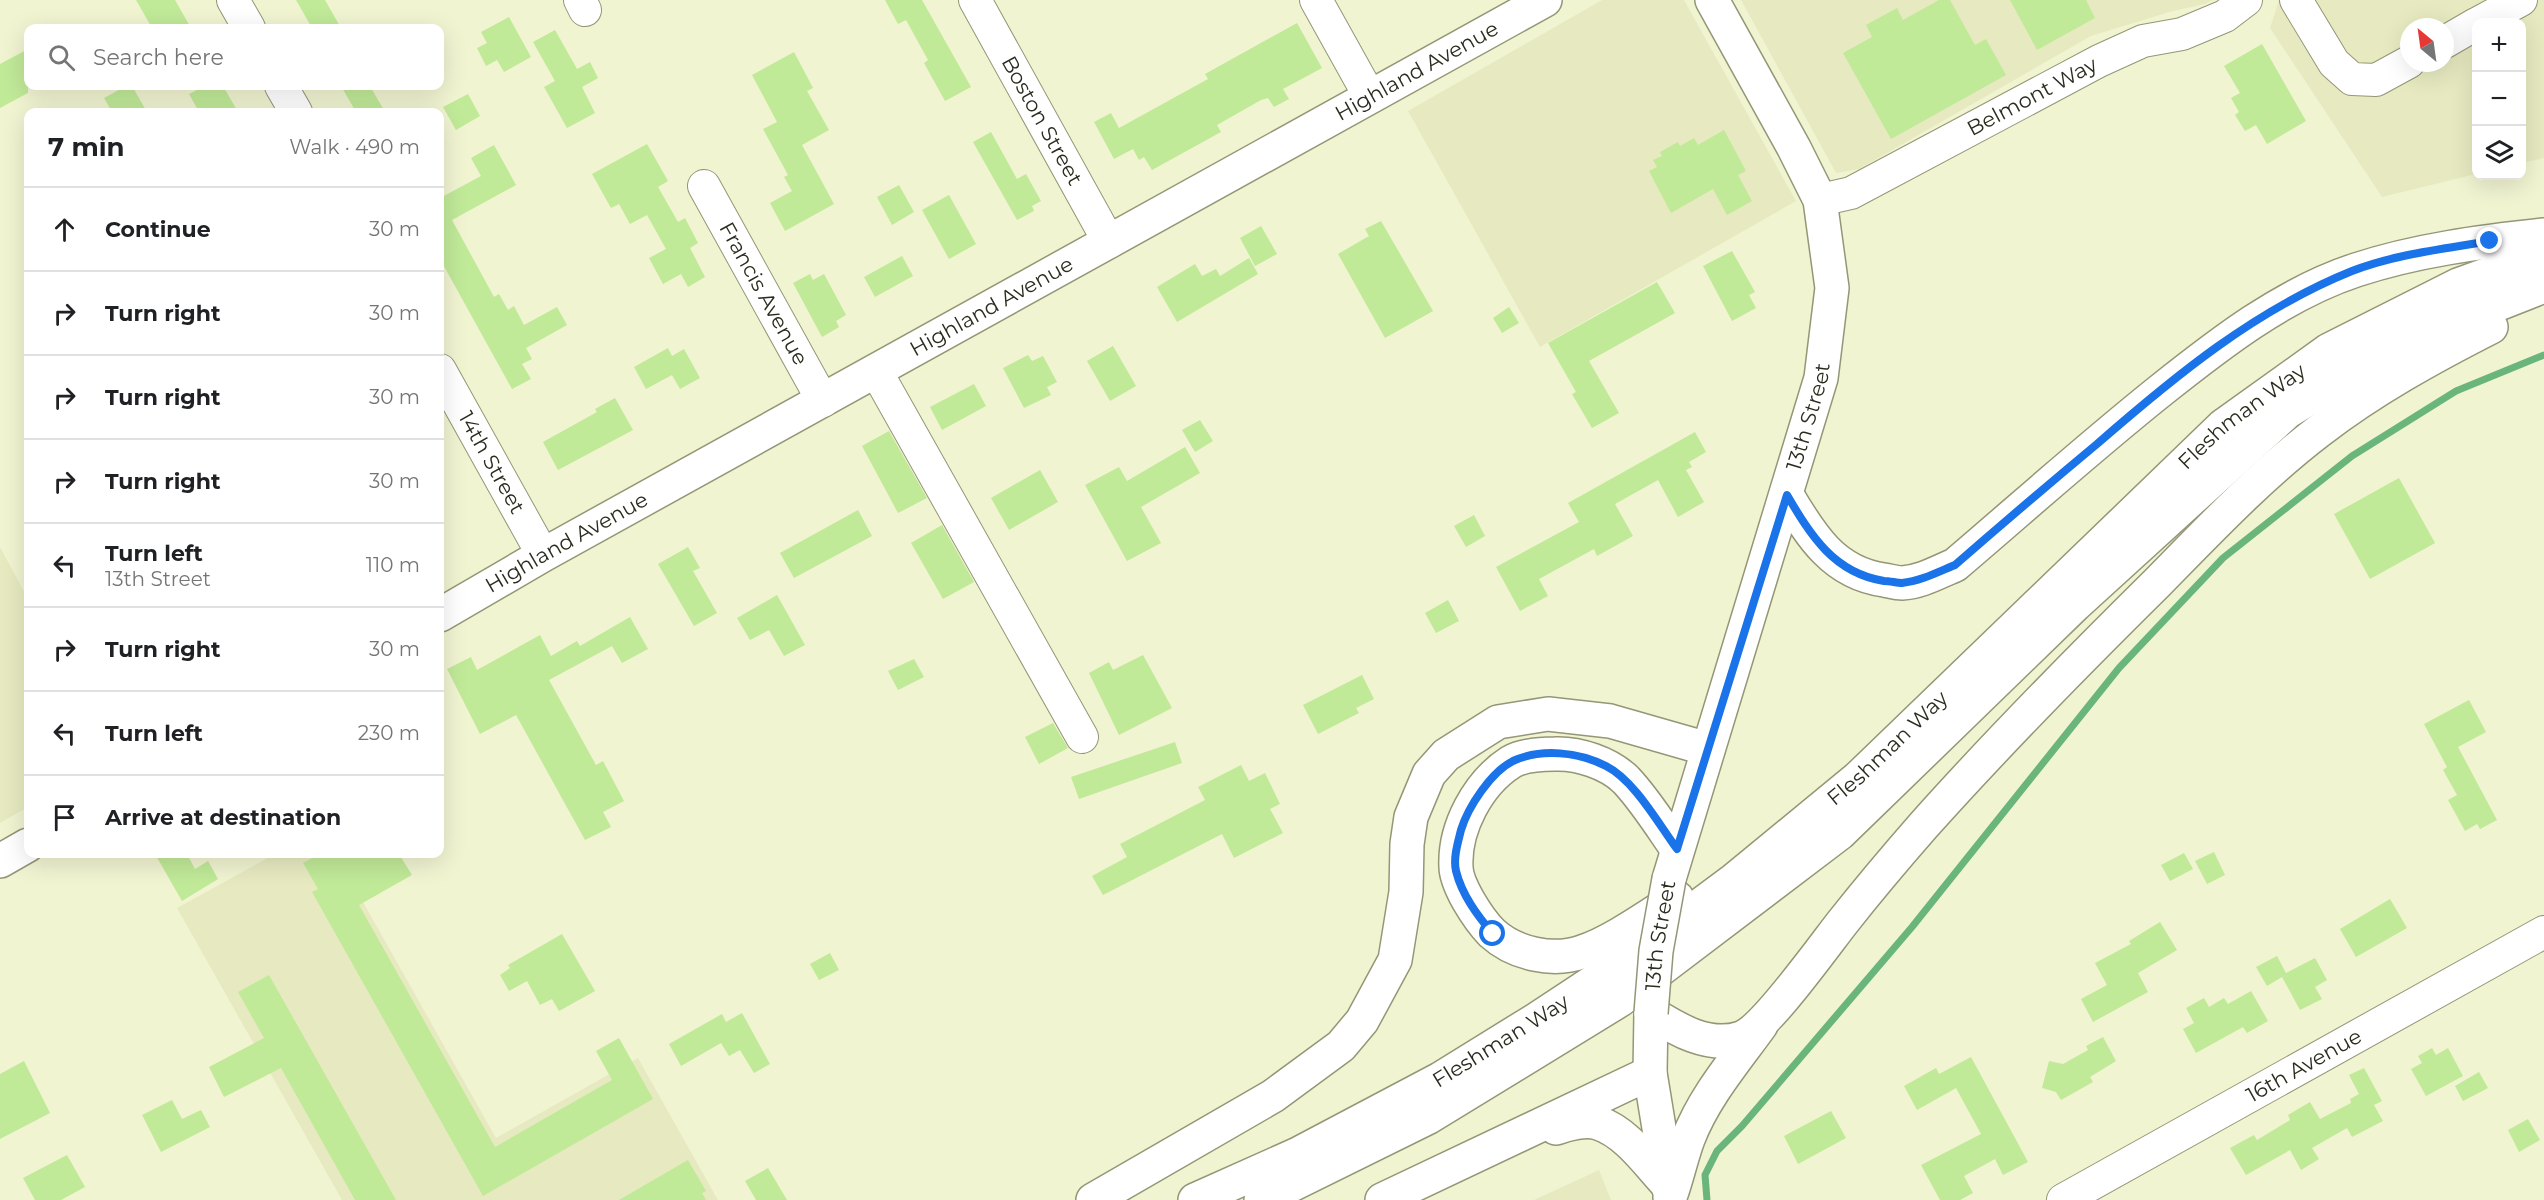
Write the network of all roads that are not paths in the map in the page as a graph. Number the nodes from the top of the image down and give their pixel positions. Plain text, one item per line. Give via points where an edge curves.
1 (233, 0) edge
2 (975, 0) edge
3 (1316, 0) edge
4 (1545, 0) edge
5 (1712, 0) edge
6 (2246, 0) edge
7 (2296, 0) edge
8 (2521, 0) edge
9 (2487, 18) edge
10 (247, 24) edge
11 (2472, 26) edge
12 (2454, 37) edge
13 (2400, 67) edge
14 (283, 90) edge
15 (1370, 97) junction
16 (294, 108) edge
17 (704, 186) dead end
18 (1820, 200) junction
19 (2544, 236) edge
20 (1109, 242) junction
21 (2544, 254) edge
22 (2544, 286) edge
23 (2544, 306) edge
24 (876, 371) junction
25 (444, 377) edge
26 (823, 401) junction
27 (1787, 495) junction
28 (543, 555) junction
29 (444, 613) edge
30 (1082, 737) dead end
31 (1708, 749) junction
32 (1858, 778) junction
33 (24, 847) edge
34 (0, 861) edge
35 (1673, 864) junction
36 (2544, 932) edge
37 (1650, 1013) junction
38 (1768, 1016) junction
39 (1650, 1073) junction
40 (1474, 1156) junction
41 (1670, 1194) edge
42 (1093, 1200) edge
43 (1195, 1200) edge
44 (1261, 1200) edge
45 (1382, 1200) edge
46 (2063, 1200) edge

1 - 10 street
2 - 20 street, Boston Street
3 - 15 street
4 - 15 main road, Highland Avenue
5 - 18 main road, 13th Street
6 - 18 street, Belmont Way via 2225,16 2182,34 2143,41 2121,51 1851,193
7 - 13 street via 2334,63 2352,79 2376,80
8 - 9 street
11 - 12 street
14 - 16 street
15 - 20 main road, Highland Avenue
17 - 26 street, Francis Avenue
18 - 27 main road, 13th Street via 1832,288 1821,378
19 - 27 main road via 2415,253 2354,270 2257,319 2133,413 1955,565 1925,578 1901,583 1855,573 1831,556
20 - 24 main road, Highland Avenue
21 - 32 main road, Fleshman Way via 2458,285 2329,350 2223,426
22 - 44 main road, Fleshman Way via 2424,334 2370,361 2287,412 2075,605 1831,840 1620,1000 1429,1117
23 - 38 main road via 2503,321 2394,381 2322,428 2267,473 2086,653 1923,826
24 - 26 main road, Highland Avenue
24 - 30 street
25 - 28 street, 14th Street
26 - 28 main road, Highland Avenue
27 - 31 main road, 13th Street
28 - 29 main road, Highland Avenue
31 - 35 main road, 13th Street
31 - 42 main road via 1610,721 1548,714 1498,722 1446,755 1429,774 1411,817 1406,892 1395,960 1355,1029 1341,1046 1273,1096
32 - 35 main road via 1713,876 1582,953 1546,956 1517,949 1493,934 1464,893 1455,869 1464,820 1492,779 1512,762 1538,754 1570,753 1606,766 1625,779
32 - 43 main road, Fleshman Way via 1734,880 1625,961 1537,1019 1440,1079 1298,1154
33 - 34 main road
35 - 37 main road, 13th Street, bridge via 1656,951
36 - 46 street, 16th Avenue
37 - 38 main road via 1677,1030 1713,1041 1742,1038
37 - 39 main road, 13th Street
38 - 41 main road via 1700,1115
39 - 40 main road
39 - 41 main road, 13th Street
40 - 41 main road via 1567,1125 1596,1122 1631,1145
40 - 45 main road

